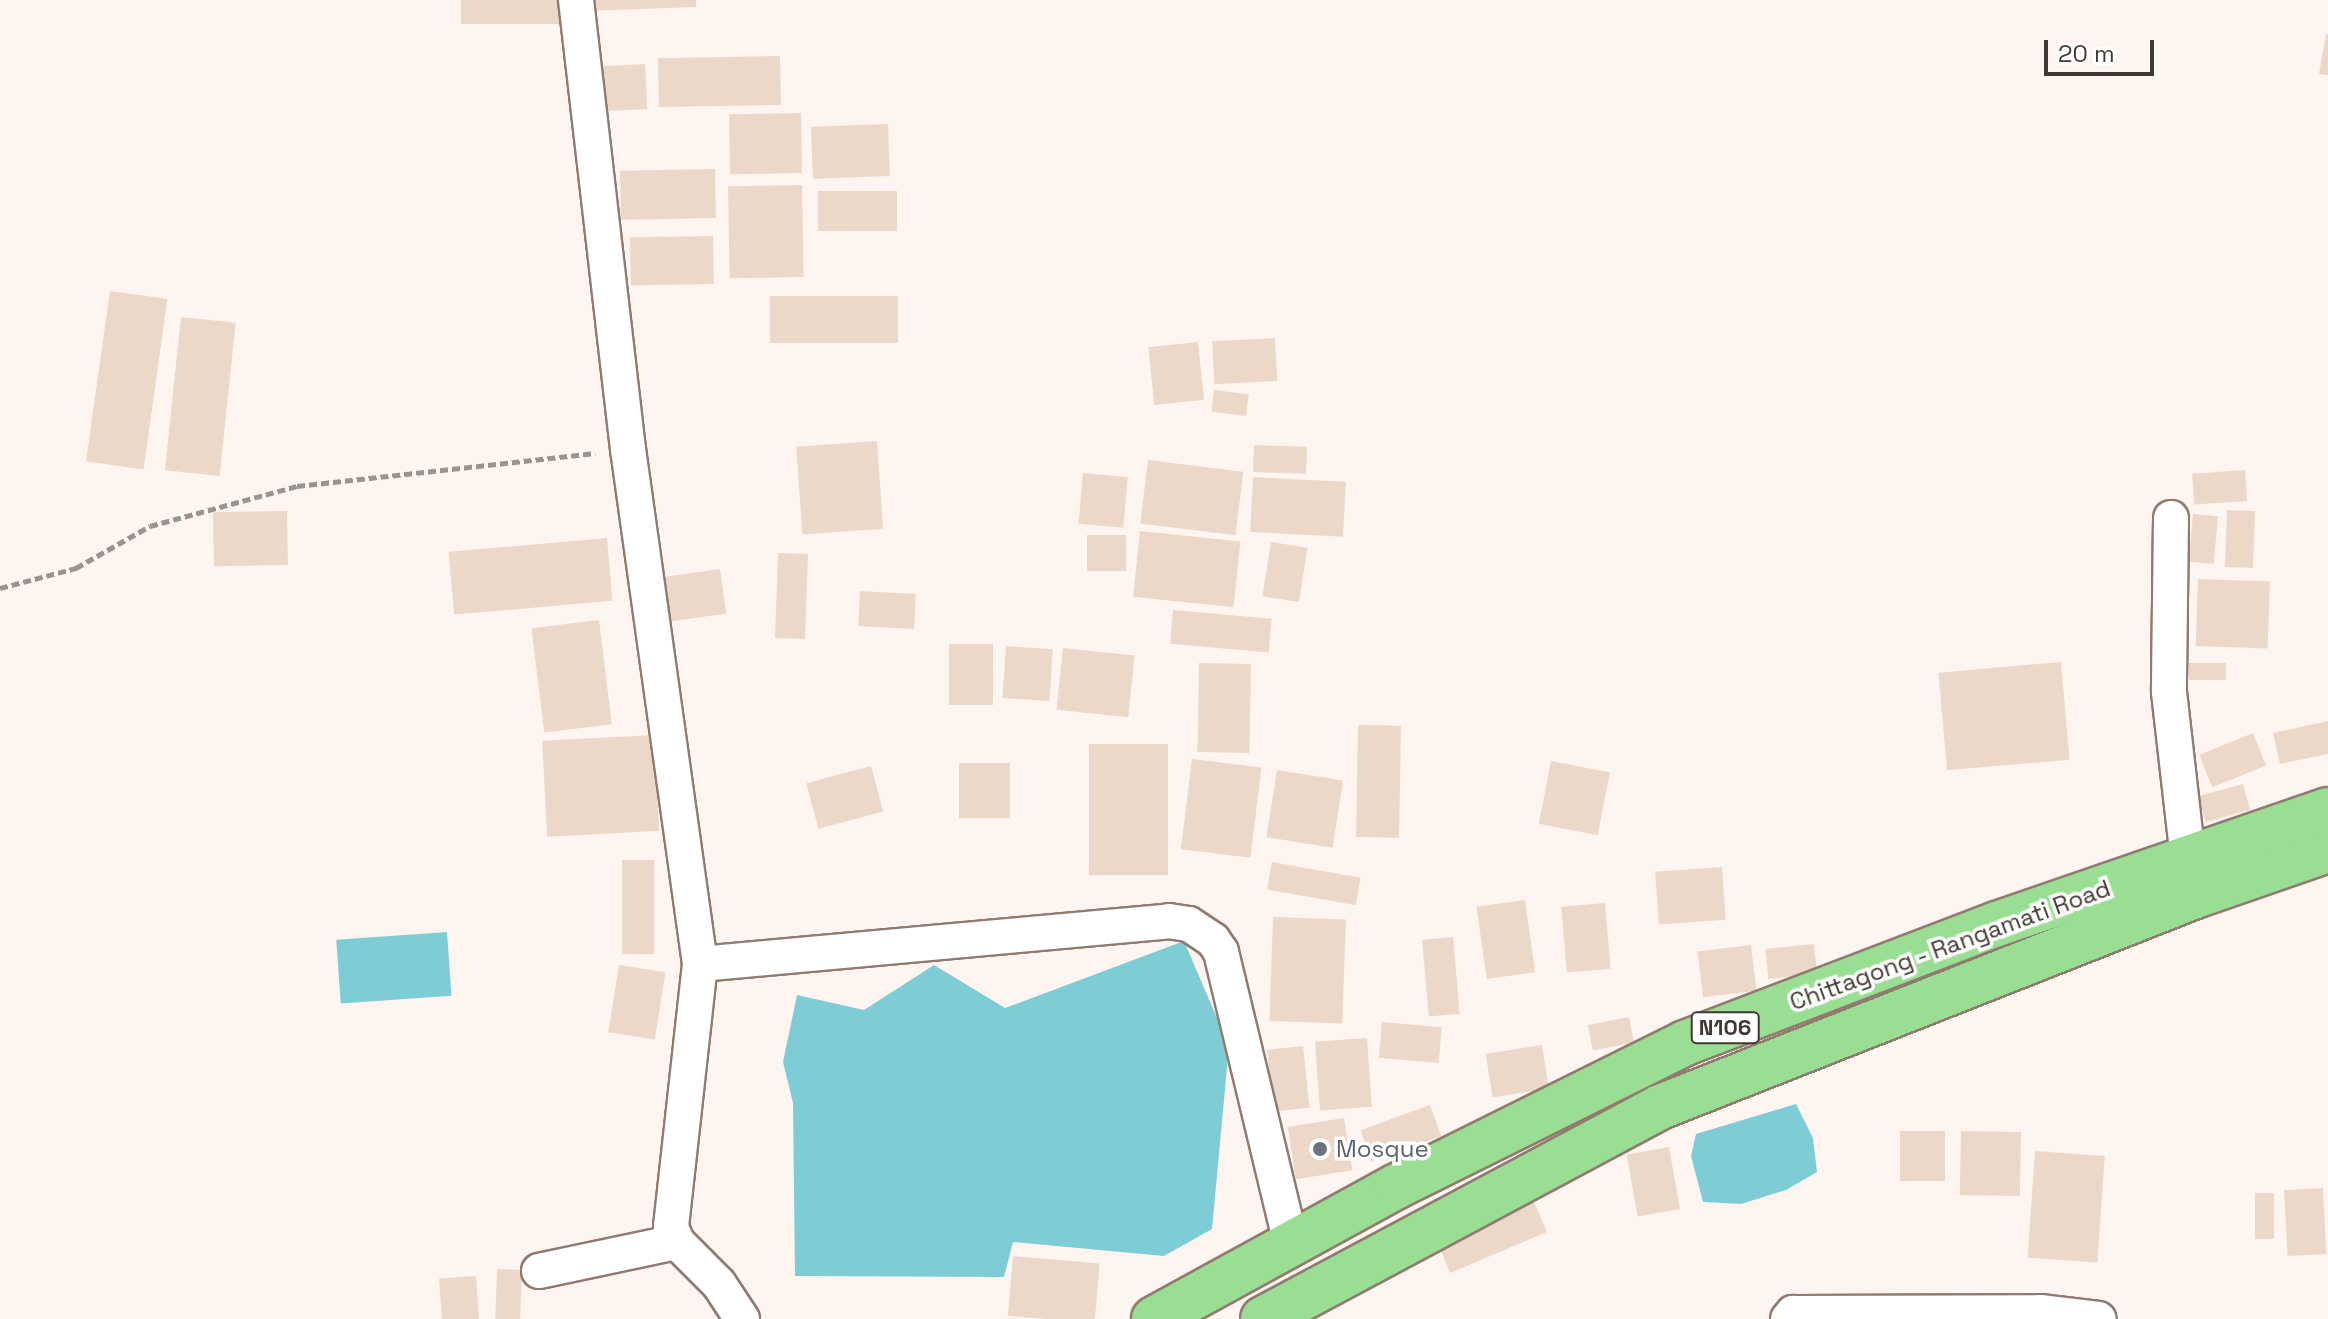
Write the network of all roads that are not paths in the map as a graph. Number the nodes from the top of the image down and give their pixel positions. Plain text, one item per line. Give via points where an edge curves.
1 (576, 0) edge
2 (2171, 518) dead end
3 (2328, 810) edge
4 (2328, 850) edge
5 (2188, 859) junction
6 (700, 964) junction
7 (677, 1242) junction
8 (1291, 1244) junction
9 (539, 1271) dead end
10 (742, 1319) edge
11 (1154, 1319) edge
12 (1263, 1319) edge
13 (1788, 1319) edge
14 (2099, 1319) edge

1 - 6 street via 628,449
2 - 5 street via 2169,692
3 - 5 highway, Chittagong - Rangamati Road / N106
4 - 12 highway, Chittagong - Rangamati Road / N106 via 2195,896 1660,1107
5 - 8 highway, Chittagong - Rangamati Road / N106 via 1685,1043
6 - 7 street via 670,1211
6 - 8 street via 1169,921 1189,924 1221,952
7 - 9 street
7 - 10 street via 719,1284
8 - 11 highway, Chittagong - Rangamati Road / N106
13 - 14 street via 1793,1313 2040,1312

